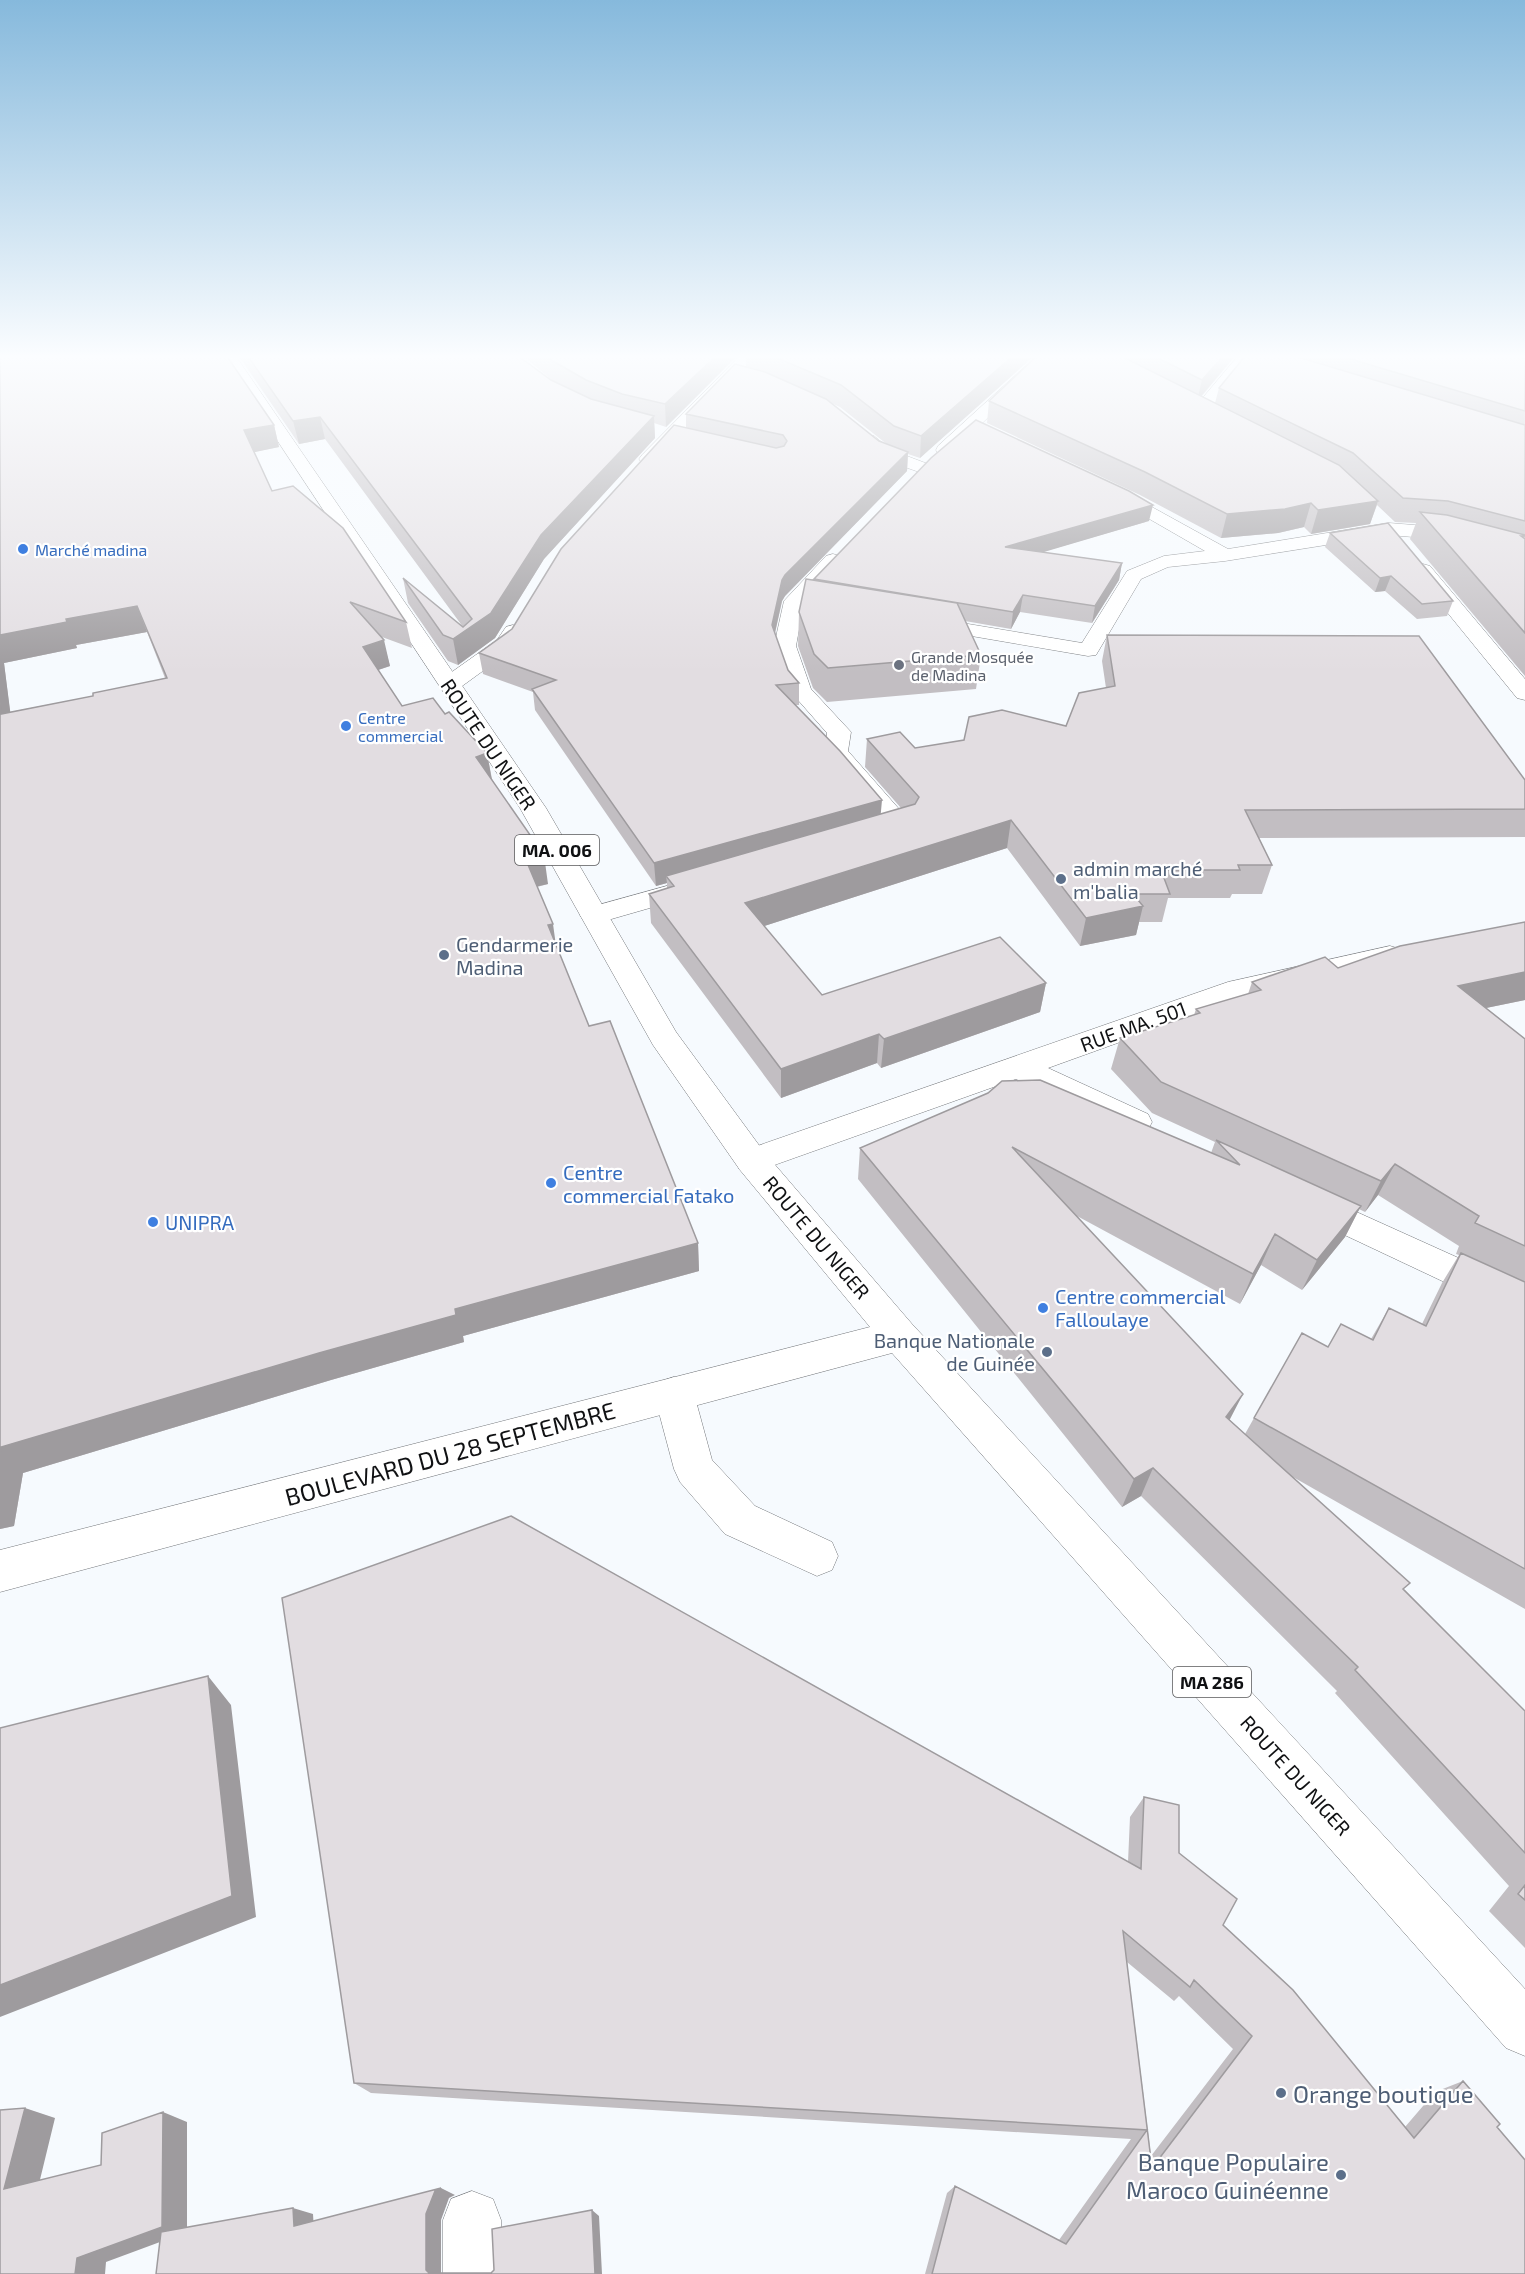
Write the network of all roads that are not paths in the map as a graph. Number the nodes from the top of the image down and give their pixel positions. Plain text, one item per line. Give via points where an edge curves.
1 (300, 461) edge
2 (646, 461) edge
3 (904, 461) edge
4 (930, 461) edge
5 (922, 468) junction
6 (638, 470) edge
7 (1091, 481) edge
8 (906, 485) edge
9 (1372, 513) edge
10 (1389, 529) junction
11 (842, 551) edge
12 (1225, 555) junction
13 (1525, 556) edge
14 (794, 601) junction
15 (818, 605) edge
16 (523, 614) edge
17 (912, 621) edge
18 (450, 684) junction
19 (1525, 693) edge
20 (855, 840) edge
21 (719, 879) edge
22 (594, 915) junction
23 (1419, 949) edge
24 (1018, 1067) junction
25 (1169, 1138) edge
26 (752, 1161) junction
27 (1288, 1194) edge
28 (1525, 1305) edge
29 (899, 1335) junction
30 (674, 1394) junction
31 (817, 1556) dead end
32 (0, 1571) edge
33 (1525, 2029) edge

1 - 18 street, ROUTE DU NIGER / MA. 006
2 - 6 street
3 - 5 street
4 - 5 street
5 - 8 street
7 - 12 street
9 - 10 street
10 - 12 street
10 - 13 street via 1439,532
10 - 19 street
11 - 14 street
12 - 17 street via 1164,562 1134,575 1088,650
14 - 15 street
14 - 20 street via 784,646 801,691 839,732 836,752 901,826
16 - 18 street via 505,644
18 - 22 street, ROUTE DU NIGER / MA. 006 via 532,808
21 - 22 street
22 - 26 street, ROUTE DU NIGER / MA. 006 via 664,1038
23 - 24 street, RUE MA. 501 via 1238,989
24 - 25 street
24 - 26 street, RUE MA. 501
26 - 29 street, ROUTE DU NIGER / MA. 006
27 - 28 street
29 - 30 street, BOULEVARD DU 28 SEPTEMBRE
29 - 33 street, ROUTE DU NIGER / MA 286
30 - 31 street via 694,1469 740,1520
30 - 32 street, BOULEVARD DU 28 SEPTEMBRE

